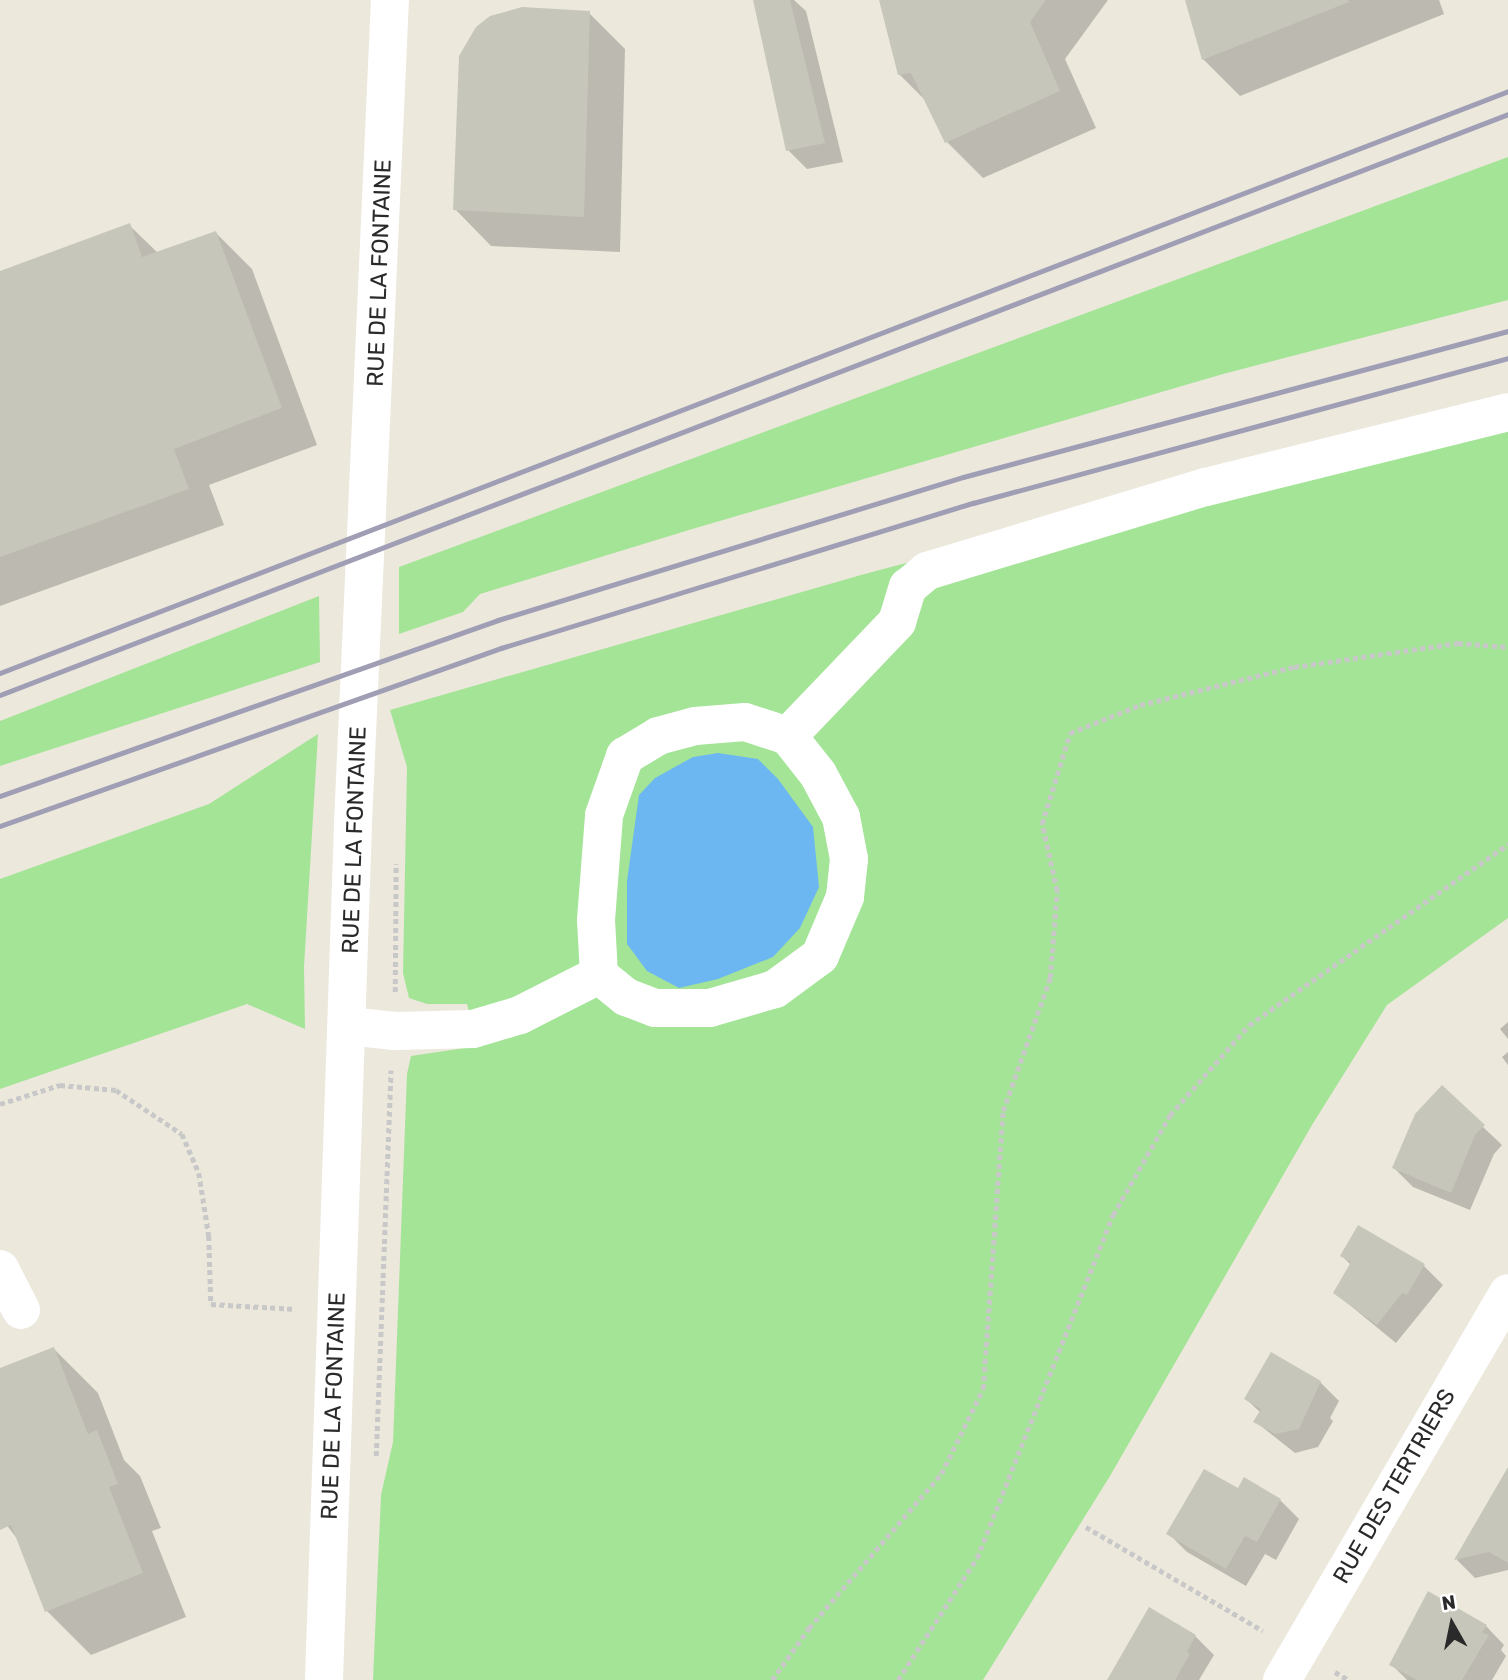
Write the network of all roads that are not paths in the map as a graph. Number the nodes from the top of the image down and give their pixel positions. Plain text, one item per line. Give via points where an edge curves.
1 (390, 0) edge
2 (1508, 412) edge
3 (788, 736) junction
4 (599, 975) junction
5 (348, 1026) junction
6 (0, 1269) edge
7 (1508, 1293) edge
8 (21, 1310) dead end
9 (1290, 1666) edge
10 (324, 1680) edge

1 - 5 street, RUE DE LA FONTAINE
2 - 3 street via 1206,487 927,571 908,587 897,622
3 - 4 street via 745,722 695,726 658,736 625,756 604,815 596,920
3 - 4 street via 818,774 841,817 849,859 845,898 820,956 775,989 710,1008 655,1008 626,997
4 - 5 street via 520,1015 473,1029 395,1031
5 - 10 street, RUE DE LA FONTAINE
6 - 8 street
7 - 9 street, RUE DES TERTRIERS

